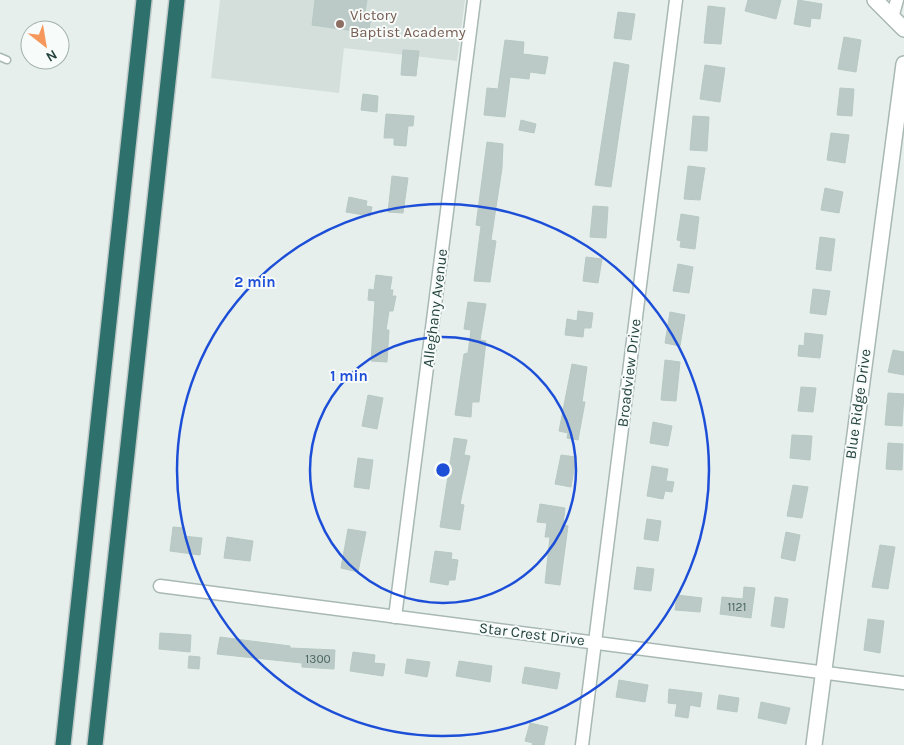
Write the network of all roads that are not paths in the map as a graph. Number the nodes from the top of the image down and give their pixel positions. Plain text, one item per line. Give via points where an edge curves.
1 (144, 0) edge
2 (177, 0) edge
3 (474, 0) edge
4 (676, 0) edge
5 (875, 0) edge
6 (897, 0) edge
7 (892, 18) junction
8 (904, 29) edge
9 (904, 64) edge
10 (160, 586) dead end
11 (395, 617) junction
12 (595, 642) junction
13 (822, 671) junction
14 (904, 683) edge
15 (63, 745) edge
16 (95, 745) edge
17 (582, 745) edge
18 (814, 745) edge

1 - 15 highway
2 - 16 highway
3 - 11 street, Alleghany Avenue
4 - 12 street, Broadview Drive
5 - 7 street
6 - 7 street
7 - 8 street
9 - 13 street, Blue Ridge Drive
10 - 11 street, Star Crest Drive
11 - 12 street, Star Crest Drive
12 - 13 street, Star Crest Drive
12 - 17 street, Broadview Drive
13 - 14 street, Star Crest Drive
13 - 18 street, Blue Ridge Drive

